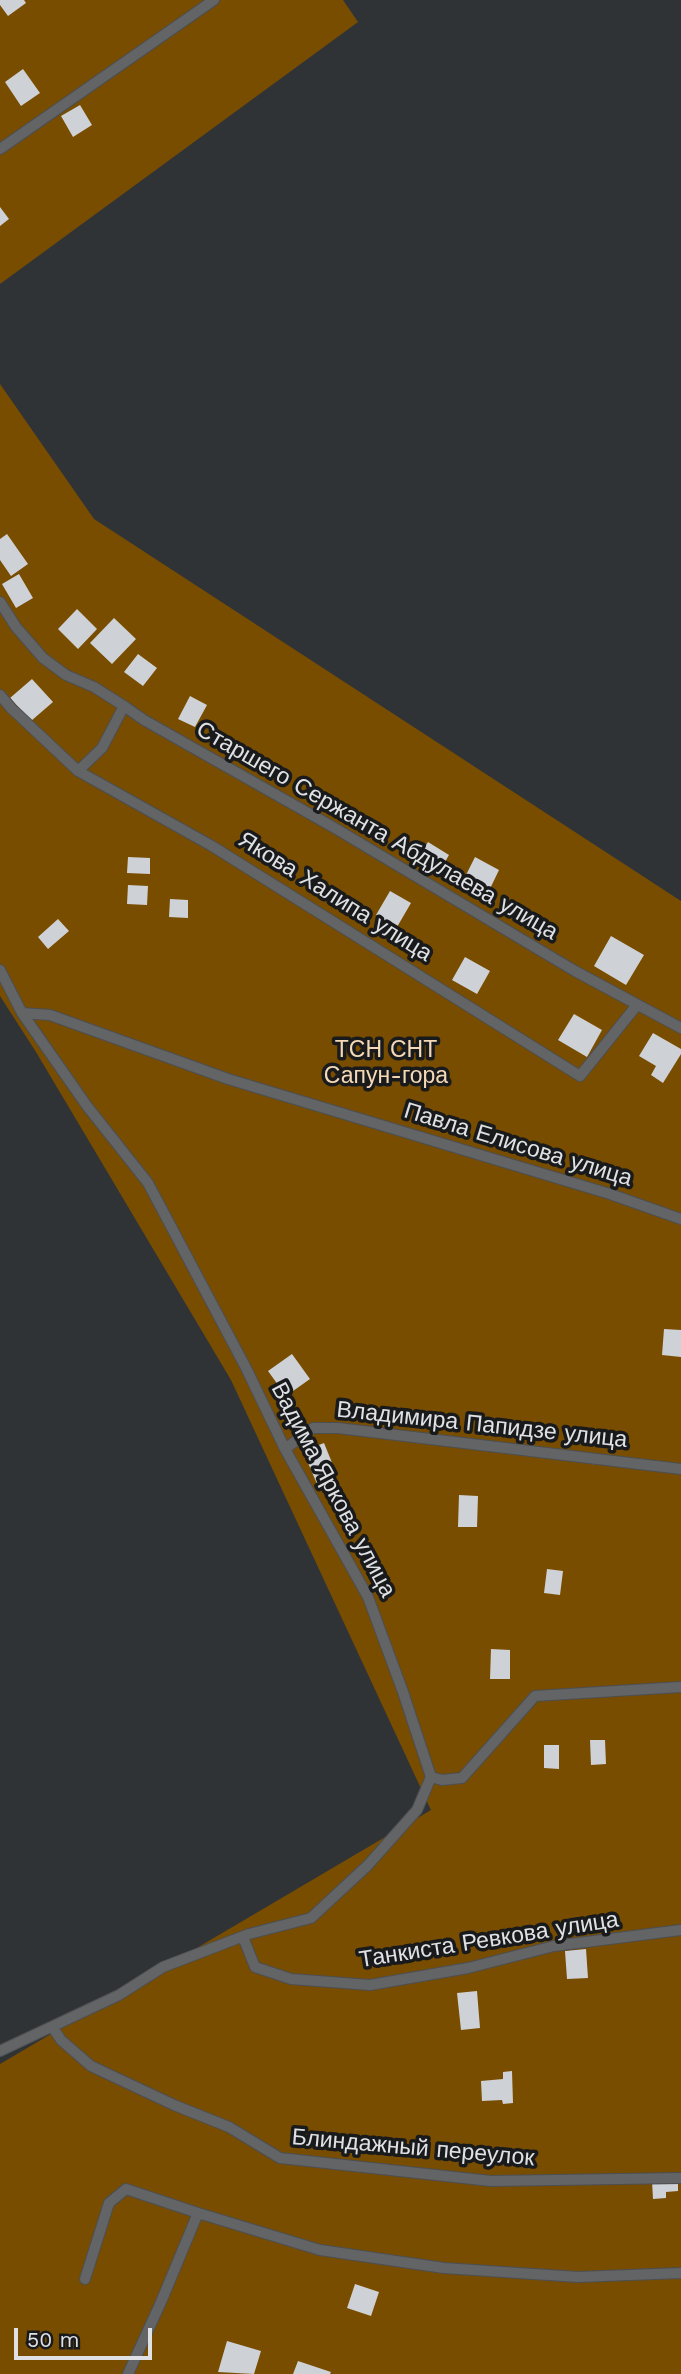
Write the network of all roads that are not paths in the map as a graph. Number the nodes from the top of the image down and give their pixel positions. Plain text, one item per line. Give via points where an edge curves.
1 (214, 0) edge
2 (0, 149) edge
3 (0, 602) edge
4 (0, 695) edge
5 (124, 706) junction
6 (78, 771) junction
7 (0, 970) edge
8 (637, 1005) junction
9 (22, 1013) junction
10 (681, 1028) edge
11 (681, 1219) edge
12 (285, 1448) junction
13 (681, 1469) edge
14 (681, 1687) edge
15 (430, 1777) junction
16 (681, 1930) edge
17 (243, 1937) junction
18 (52, 2028) junction
19 (0, 2052) edge
20 (681, 2178) edge
21 (198, 2213) junction
22 (681, 2273) edge
23 (85, 2278) dead end
24 (128, 2374) edge

1 - 2 lane
3 - 5 lane via 43,658
4 - 6 lane, Якова Халипа улица
5 - 6 lane via 102,748
5 - 8 lane, Старшего Сержанта Абдулаева улица
6 - 8 lane, Якова Халипа улица via 212,846 580,1076
7 - 9 lane, Вадима Яркова улица
8 - 10 lane, Старшего Сержанта Абдулаева улица
9 - 11 lane, Павла Елисова улица via 50,1015 228,1079
9 - 12 lane, Вадима Яркова улица via 148,1183
12 - 13 lane, Владимира Папидзе улица via 313,1429 338,1428
12 - 15 lane, Вадима Яркова улица via 368,1597
14 - 15 lane via 535,1696 462,1779
15 - 17 lane via 416,1810 368,1865 311,1918
16 - 17 lane, Танкиста Ревкова улица via 554,1946 468,1968 370,1985 291,1979 255,1967
17 - 18 lane via 163,1968
18 - 19 lane
18 - 20 lane, Блиндажный переулок via 91,2066 229,2127 280,2158 491,2181
21 - 22 lane via 320,2249 444,2269 578,2277
21 - 23 lane via 125,2189 109,2203
21 - 24 lane

